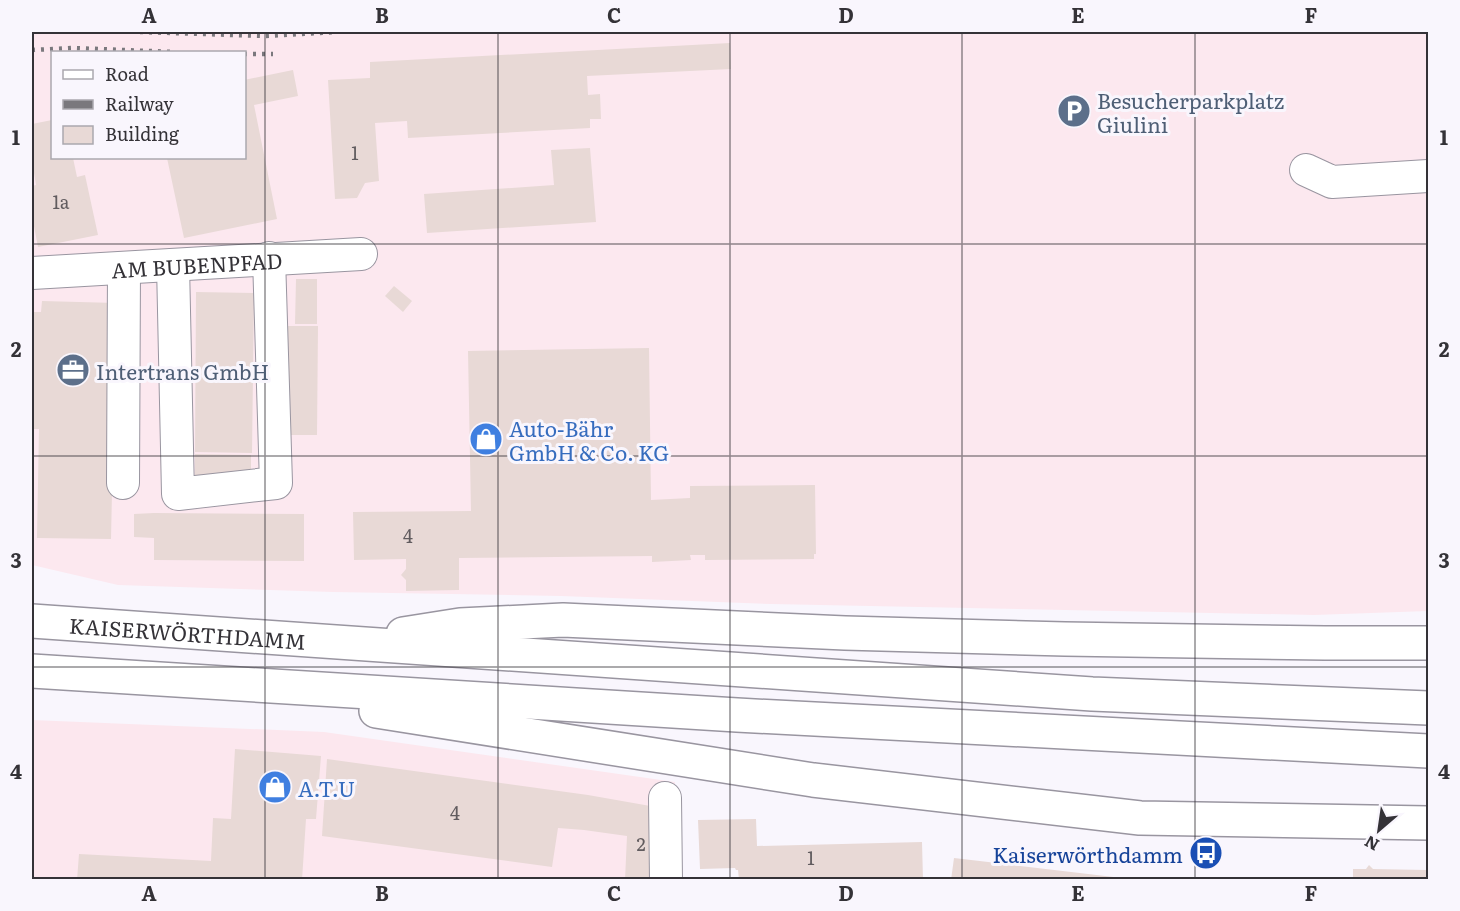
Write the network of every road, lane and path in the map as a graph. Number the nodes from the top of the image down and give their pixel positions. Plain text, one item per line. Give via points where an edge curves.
1 (1306, 170) dead end
2 (1428, 176) edge
3 (361, 254) dead end
4 (269, 258) junction
5 (173, 265) junction
6 (124, 268) junction
7 (32, 273) edge
8 (123, 483) dead end
9 (32, 621) edge
10 (1428, 642) edge
11 (345, 643) junction
12 (32, 671) edge
13 (227, 683) junction
14 (1428, 708) edge
15 (1428, 752) edge
16 (665, 798) dead end
17 (1428, 823) edge
18 (666, 879) edge

1 - 2 street via 1332,182
3 - 4 street, AM BUBENPFAD
4 - 5 street, AM BUBENPFAD
4 - 5 street via 276,483 178,494
5 - 6 street, AM BUBENPFAD
6 - 7 street, AM BUBENPFAD
6 - 8 street
9 - 11 highway, KAISERWÖRTHDAMM
10 - 11 highway via 1065,639 563,620 460,625
11 - 14 highway via 1092,694
12 - 13 highway
13 - 15 highway via 748,716
13 - 17 highway via 375,711 813,780 1140,818
16 - 18 street

